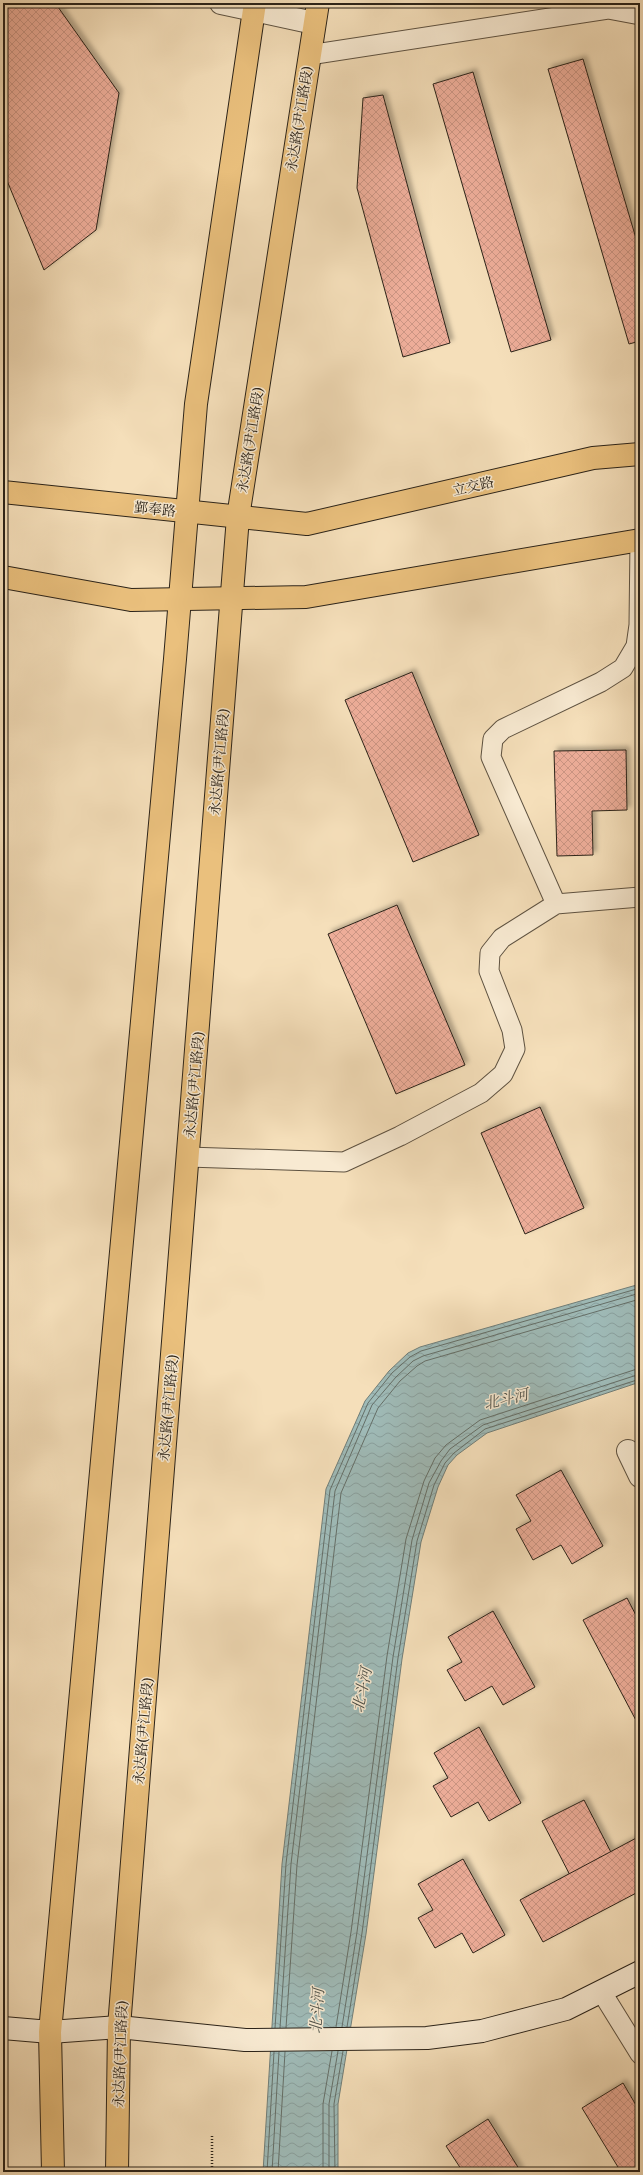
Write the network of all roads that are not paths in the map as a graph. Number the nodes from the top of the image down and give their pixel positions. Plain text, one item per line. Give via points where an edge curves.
1 (221, 3) edge
2 (254, 6) edge
3 (316, 13) edge
4 (640, 15) edge
5 (308, 55) junction
6 (640, 454) edge
7 (3, 492) edge
8 (187, 512) junction
9 (238, 517) junction
10 (307, 524) joint
11 (640, 540) edge
12 (3, 577) edge
13 (232, 598) junction
14 (180, 599) junction
15 (640, 897) edge
16 (556, 904) junction
17 (188, 1157) junction
18 (628, 1451) dead end
19 (640, 1476) edge
20 (640, 1972) edge
21 (601, 1991) junction
22 (3, 2016) edge
23 (119, 2027) junction
24 (3, 2028) edge
25 (50, 2032) junction
26 (640, 2054) edge
27 (53, 2172) edge
28 (117, 2172) edge

1 - 2 main road
2 - 3 main road
2 - 8 main road via 196,404
3 - 5 main road, 永达路(尹江路段)
4 - 5 lane via 608,9
5 - 9 main road, 永达路(尹江路段)
6 - 10 main road, 立交路 via 593,458
7 - 8 main road, 鄞奉路
8 - 9 main road, 鄞奉路
8 - 14 main road
9 - 10 main road, 鄞奉路
9 - 13 main road, 永达路(尹江路段)
11 - 13 main road via 306,597
11 - 16 lane via 639,625 636,646 623,668 601,682 503,729 493,739 491,757
12 - 14 main road via 131,600
13 - 14 main road
13 - 17 main road, 永达路(尹江路段)
14 - 25 main road
15 - 16 lane
16 - 17 lane via 502,938 490,953 489,972 512,1030 515,1048 503,1074 481,1093 344,1162
17 - 23 main road, 永达路(尹江路段)
18 - 19 main road
20 - 21 main road
21 - 23 main road via 566,2009 482,2031 427,2038 245,2040
21 - 26 lane
22 - 25 main road
23 - 25 main road
23 - 28 main road, 永达路(尹江路段)
24 - 25 main road
25 - 27 main road

